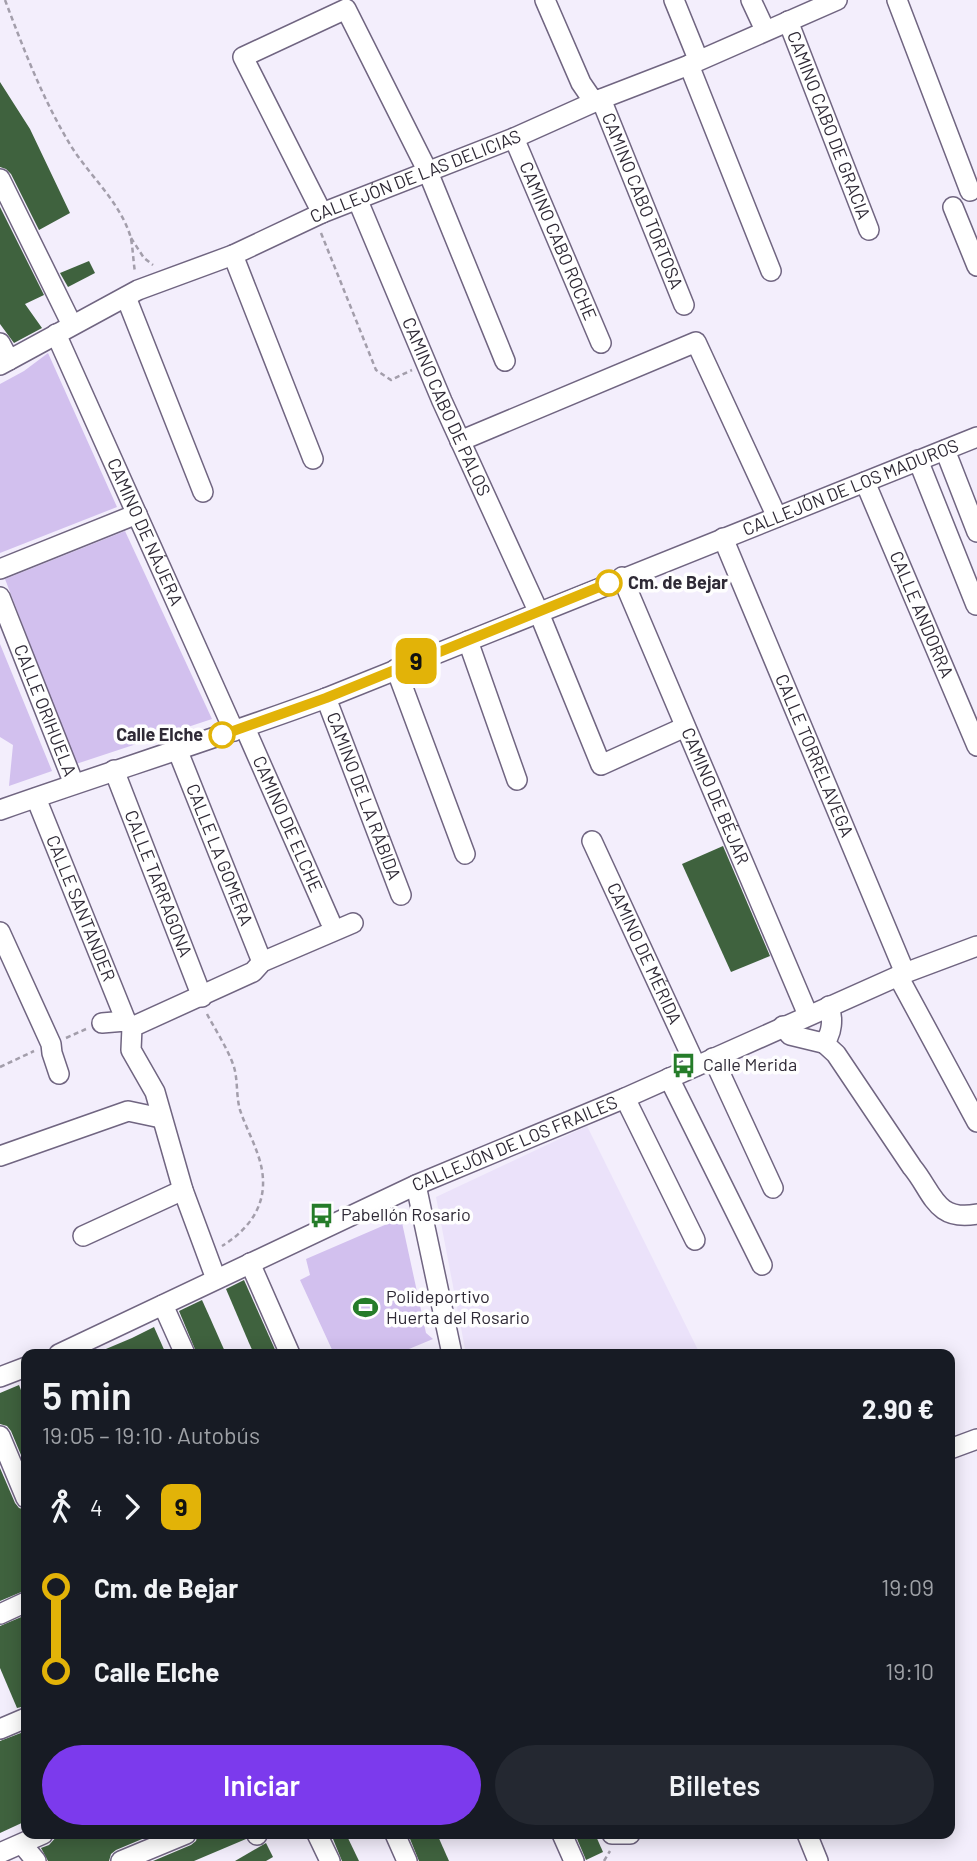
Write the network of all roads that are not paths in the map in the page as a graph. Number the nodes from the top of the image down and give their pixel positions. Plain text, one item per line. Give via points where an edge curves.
1 (545, 0) edge
2 (674, 0) edge
3 (751, 0) edge
4 (837, 0) edge
5 (897, 0) edge
6 (788, 21) junction
7 (765, 30) junction
8 (694, 62) junction
9 (597, 100) junction
10 (514, 138) junction
11 (428, 172) junction
12 (0, 179) edge
13 (970, 191) dead end
14 (358, 201) junction
15 (953, 207) dead end
16 (318, 215) junction
17 (869, 230) dead end
18 (233, 255) junction
19 (977, 266) edge
20 (771, 271) dead end
21 (132, 293) junction
22 (684, 305) dead end
23 (64, 330) junction
24 (601, 343) dead end
25 (3, 356) edge
26 (505, 361) dead end
27 (977, 437) edge
28 (460, 441) junction
29 (945, 450) junction
30 (313, 459) dead end
31 (918, 460) junction
32 (865, 482) junction
33 (203, 492) dead end
34 (137, 514) junction
35 (777, 517) junction
36 (977, 532) edge
37 (723, 538) junction
38 (0, 569) edge
39 (622, 577) junction
40 (0, 597) edge
41 (976, 605) edge
42 (539, 613) junction
43 (468, 640) junction
44 (396, 669) junction
45 (326, 698) junction
46 (685, 727) junction
47 (240, 730) junction
48 (977, 746) edge
49 (177, 749) junction
50 (114, 770) junction
51 (517, 779) dead end
52 (74, 784) junction
53 (36, 798) junction
54 (0, 810) edge
55 (592, 841) dead end
56 (465, 854) dead end
57 (401, 895) dead end
58 (330, 921) dead end
59 (353, 923) dead end
60 (0, 932) edge
61 (977, 946) edge
62 (262, 962) junction
63 (902, 974) junction
64 (202, 997) junction
65 (829, 1006) junction
66 (808, 1015) junction
67 (102, 1023) dead end
68 (129, 1024) junction
69 (783, 1027) junction
70 (824, 1043) junction
71 (704, 1062) junction
72 (59, 1074) dead end
73 (669, 1078) junction
74 (625, 1098) junction
75 (161, 1118) junction
76 (977, 1122) edge
77 (0, 1156) edge
78 (416, 1185) junction
79 (773, 1188) dead end
80 (183, 1190) junction
81 (977, 1214) edge
82 (83, 1236) dead end
83 (695, 1240) dead end
84 (250, 1263) junction
85 (762, 1265) dead end
86 (216, 1279) junction
87 (163, 1305) junction
88 (77, 1349) edge
89 (183, 1349) edge
90 (288, 1349) edge
91 (451, 1349) edge
92 (21, 1368) edge
93 (2, 1370) edge
94 (0, 1436) edge
95 (977, 1439) edge
96 (955, 1447) edge
97 (21, 1487) edge
98 (0, 1488) edge
99 (21, 1489) edge
100 (21, 1604) edge
101 (0, 1614) edge
102 (21, 1720) edge
103 (0, 1729) edge
104 (32, 1839) edge
105 (174, 1839) edge
106 (319, 1839) edge
107 (397, 1839) edge
108 (564, 1839) edge
109 (809, 1839) edge
110 (22, 1844) junction
111 (0, 1853) edge
112 (36, 1861) edge
113 (121, 1861) edge
114 (330, 1861) edge
115 (407, 1861) edge
116 (574, 1861) edge
117 (818, 1861) edge

1 - 9 street, CAMINO CABO TORTOSA via 581,83
2 - 8 street
3 - 7 street
4 - 6 street, CALLEJÓN DE LAS DELICIAS
5 - 13 street
6 - 7 street, CALLEJÓN DE LAS DELICIAS
6 - 17 street, CAMINO CABO DE GRACIA
7 - 8 street, CALLEJÓN DE LAS DELICIAS
8 - 9 street, CALLEJÓN DE LAS DELICIAS
8 - 20 street
9 - 10 street, CALLEJÓN DE LAS DELICIAS
9 - 22 street, CAMINO CABO TORTOSA
10 - 11 street, CALLEJÓN DE LAS DELICIAS
10 - 24 street, CAMINO CABO ROCHE
11 - 14 street, CALLEJÓN DE LAS DELICIAS
11 - 16 street via 346,9 243,57
11 - 26 street
12 - 23 street, CAMINO DE NÁJERA
14 - 16 street, CALLEJÓN DE LAS DELICIAS
14 - 28 street, CAMINO CABO DE PALOS
15 - 19 street
16 - 18 street, CALLEJÓN DE LAS DELICIAS
18 - 21 street, CALLEJÓN DE LAS DELICIAS
18 - 30 street
21 - 23 street, CALLEJÓN DE LAS DELICIAS
21 - 33 street
23 - 25 street, CALLEJÓN DE LAS DELICIAS
23 - 34 street, CAMINO DE NÁJERA
27 - 29 street, CALLEJÓN DE LOS MADUROS
28 - 35 street via 696,342
28 - 42 street, CAMINO CABO DE PALOS
29 - 31 street, CALLEJÓN DE LOS MADUROS
29 - 36 street
31 - 32 street, CALLEJÓN DE LOS MADUROS
31 - 41 street
32 - 35 street, CALLEJÓN DE LOS MADUROS
32 - 48 street, CALLE ANDORRA
34 - 38 street
34 - 47 street, CAMINO DE NÁJERA
35 - 37 street, CALLEJÓN DE LOS MADUROS
37 - 39 street, CALLEJÓN DE LOS MADUROS
37 - 63 street, CALLE TORRELAVEGA
39 - 42 street, CALLEJÓN DE LOS MADUROS
39 - 46 street, CAMINO DE BÉJAR
40 - 52 street, CALLE ORIHUELA
42 - 43 street, CALLEJÓN DE LOS MADUROS
42 - 46 street, CAMINO CABO DE PALOS via 601,765
43 - 44 street, CALLEJÓN DE LOS MADUROS
43 - 51 street
44 - 45 street, CALLEJÓN DE LOS MADUROS
44 - 56 street
45 - 47 street, CALLEJÓN DE LOS MADUROS
45 - 57 street, CAMINO DE LA RÁBIDA
46 - 66 street, CAMINO DE BÉJAR
47 - 49 street, CALLEJÓN DE LOS MADUROS
47 - 58 street, CAMINO DE ELCHE
49 - 50 street, CALLEJÓN DE LOS MADUROS
49 - 62 street, CALLE LA GOMERA
50 - 52 street, CALLEJÓN DE LOS MADUROS
50 - 64 street, CALLE TARRAGONA
52 - 53 street, CALLEJÓN DE LOS MADUROS
53 - 54 street, CALLEJÓN DE LOS MADUROS
53 - 68 street, CALLE SANTANDER
55 - 71 street, CAMINO DE MÉRIDA
59 - 62 street
60 - 72 street via 51,1044
61 - 63 street, CALLEJÓN DE LOS FRAILES
62 - 64 street via 253,972
63 - 65 street, CALLEJÓN DE LOS FRAILES
63 - 76 street, CALLE TORRELAVEGA
64 - 68 street
65 - 66 street, CALLEJÓN DE LOS FRAILES
65 - 70 street via 832,1015
66 - 69 street, CALLEJÓN DE LOS FRAILES
67 - 68 street
68 - 75 street, CALLE SANTANDER via 131,1050 155,1092
69 - 70 street via 790,1035
69 - 71 street, CALLEJÓN DE LOS FRAILES
70 - 81 street via 923,1180 933,1202 953,1214
71 - 73 street, CALLEJÓN DE LOS FRAILES
71 - 79 street, CAMINO DE MÉRIDA
73 - 74 street, CALLEJÓN DE LOS FRAILES
73 - 85 street
74 - 78 street, CALLEJÓN DE LOS FRAILES
74 - 83 street
75 - 77 street via 128,1111
75 - 80 street, CALLE SANTANDER
78 - 84 street, CALLEJÓN DE LOS FRAILES
78 - 91 street
80 - 82 street
80 - 86 street, CALLE SANTANDER
84 - 86 street, CALLEJÓN DE LOS FRAILES
84 - 90 street
86 - 87 street, CALLEJÓN DE LOS FRAILES
87 - 88 street, CALLEJÓN DE LOS FRAILES
87 - 89 street
92 - 93 street
94 - 97 street
95 - 96 street
98 - 99 street
100 - 101 street
102 - 103 street
104 - 110 street
105 - 113 street
106 - 114 street
107 - 115 street
108 - 116 street
109 - 117 street
110 - 111 street
110 - 112 street

